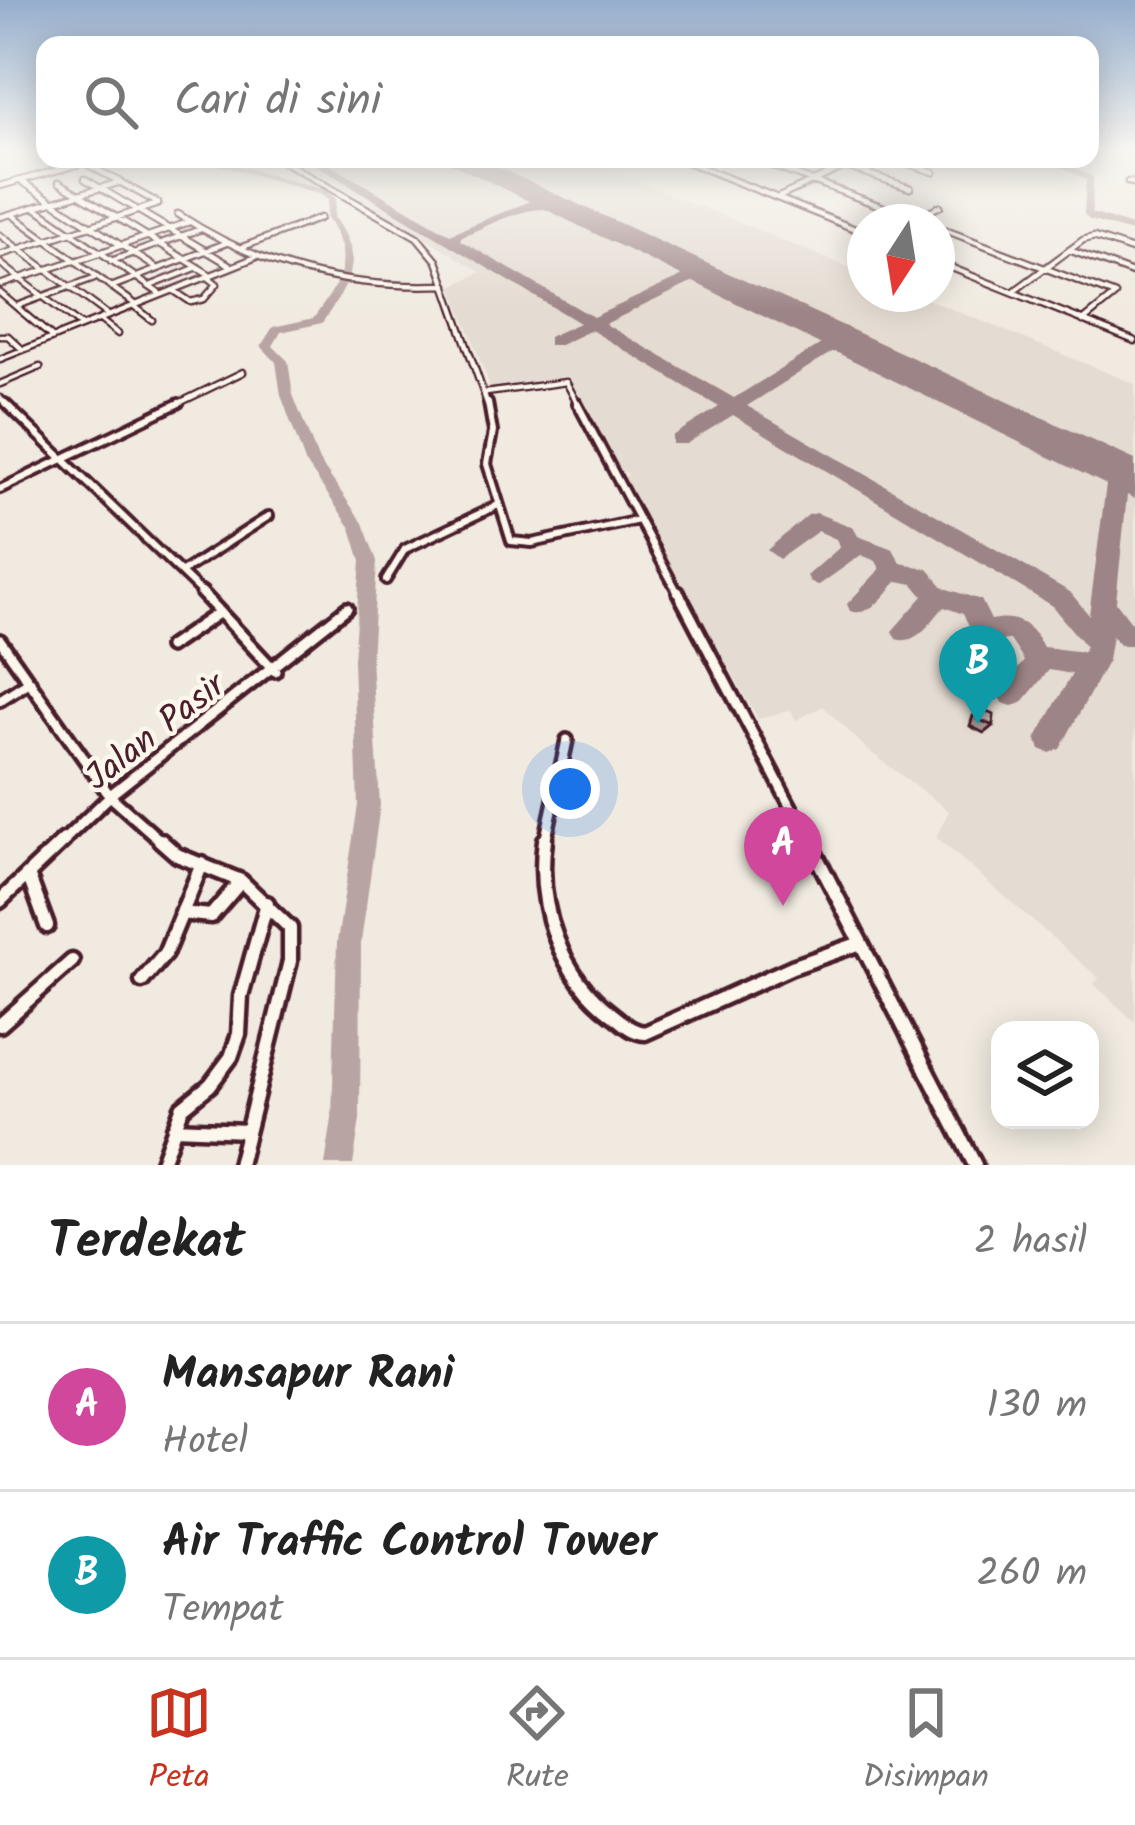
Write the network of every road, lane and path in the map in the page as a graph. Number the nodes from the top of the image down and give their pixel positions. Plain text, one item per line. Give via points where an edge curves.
1 (47, 203) edge
2 (60, 203) edge
3 (92, 203) edge
4 (126, 203) edge
5 (157, 203) edge
6 (357, 203) edge
7 (791, 203) edge
8 (34, 207) junction
9 (139, 211) junction
10 (11, 214) junction
11 (178, 214) dead end
12 (0, 218) edge
13 (116, 218) junction
14 (320, 218) dead end
15 (189, 222) junction
16 (94, 225) junction
17 (847, 226) edge
18 (227, 228) dead end
19 (167, 229) junction
20 (202, 229) junction
21 (71, 232) junction
22 (211, 233) junction
23 (955, 234) edge
24 (0, 235) edge
25 (146, 236) junction
26 (180, 237) junction
27 (46, 240) junction
28 (227, 243) junction
29 (123, 244) junction
30 (159, 244) junction
31 (17, 249) junction
32 (238, 249) junction
33 (1067, 250) junction
34 (206, 251) junction
35 (1135, 251) edge
36 (99, 253) junction
37 (134, 253) junction
38 (254, 258) junction
39 (0, 259) edge
40 (183, 259) junction
41 (74, 261) junction
42 (111, 261) junction
43 (232, 266) junction
44 (198, 267) junction
45 (1046, 267) junction
46 (158, 269) junction
47 (955, 269) edge
48 (46, 270) junction
49 (1135, 274) edge
50 (209, 276) junction
51 (20, 278) junction
52 (96, 278) junction
53 (135, 278) junction
54 (446, 285) junction
55 (70, 287) junction
56 (110, 287) junction
57 (149, 287) junction
58 (0, 289) edge
59 (173, 290) junction
60 (1012, 292) junction
61 (161, 295) junction
62 (44, 296) junction
63 (135, 305) junction
64 (17, 306) junction
65 (109, 316) junction
66 (100, 319) junction
67 (152, 320) dead end
68 (1083, 321) junction
69 (82, 326) junction
70 (118, 334) dead end
71 (0, 336) edge
72 (53, 338) junction
73 (1135, 341) edge
74 (23, 350) junction
75 (0, 359) edge
76 (40, 367) dead end
77 (243, 372) dead end
78 (0, 384) edge
79 (486, 393) junction
80 (0, 398) edge
81 (63, 459) junction
82 (0, 489) edge
83 (498, 505) junction
84 (269, 517) dead end
85 (640, 520) junction
86 (182, 572) junction
87 (386, 580) dead end
88 (347, 608) dead end
89 (220, 612) junction
90 (0, 640) edge
91 (169, 646) dead end
92 (275, 671) junction
93 (30, 680) junction
94 (0, 700) edge
95 (567, 740) dead end
96 (110, 796) junction
97 (202, 864) junction
98 (29, 878) junction
99 (241, 881) junction
100 (0, 901) edge
101 (267, 903) junction
102 (182, 914) junction
103 (47, 926) dead end
104 (858, 944) junction
105 (72, 961) dead end
106 (142, 981) dead end
107 (0, 1025) edge
108 (174, 1128) junction
109 (247, 1131) junction
110 (161, 1165) edge
111 (239, 1165) edge
112 (974, 1165) edge

1 - 8 street
2 - 16 street
3 - 13 street
4 - 9 street
5 - 9 street
6 - 54 street via 417,237
7 - 17 street
8 - 10 street
8 - 21 street
9 - 13 street
9 - 19 street
10 - 12 street
10 - 27 street
11 - 15 street
13 - 16 street
13 - 25 street
14 - 32 street
15 - 19 street
15 - 20 street
16 - 21 street
16 - 29 street
18 - 22 street
19 - 25 street
19 - 26 street
20 - 22 street
20 - 26 street
21 - 27 street
21 - 36 street
22 - 28 street
23 - 45 street
24 - 31 street
25 - 29 street
25 - 30 street
26 - 30 street
26 - 34 street
27 - 31 street
27 - 41 street
28 - 32 street
28 - 34 street
29 - 36 street
29 - 37 street
30 - 37 street
30 - 40 street
31 - 39 street
31 - 48 street
32 - 38 street
33 - 35 street via 1094,237
33 - 45 street
33 - 49 street
34 - 40 street
34 - 43 street
36 - 41 street
36 - 42 street
37 - 42 street
37 - 46 street
38 - 43 street
38 - 54 street via 303,278
39 - 51 street
40 - 44 street
40 - 46 street
41 - 48 street
41 - 52 street
42 - 53 street
43 - 50 street
44 - 50 street
44 - 57 street
45 - 60 street
45 - 68 street via 1115,295
46 - 53 street
47 - 60 street
48 - 51 street
48 - 55 street
50 - 59 street
50 - 59 street via 218,284 202,300
51 - 58 street
51 - 62 street
52 - 55 street
52 - 56 street
53 - 56 street
53 - 57 street
54 - 79 street
55 - 62 street
55 - 65 street
56 - 63 street
57 - 61 street
58 - 64 street
59 - 61 street
60 - 68 street
61 - 63 street
62 - 64 street
62 - 69 street
63 - 65 street
63 - 67 street
64 - 72 street
65 - 66 street
66 - 69 street
66 - 70 street
68 - 73 street
69 - 72 street
71 - 74 street
72 - 74 street
74 - 75 street
76 - 78 street
77 - 81 street
79 - 83 street via 494,432 487,464
79 - 85 street via 566,382
80 - 81 street
81 - 82 street
81 - 86 street
83 - 85 street via 514,544
83 - 87 street via 416,541
84 - 86 street
85 - 104 street
86 - 89 street
88 - 92 street, Jalan Pasir
89 - 91 street
89 - 92 street
90 - 93 street
92 - 96 street, Jalan Pasir
93 - 94 street
93 - 96 street
95 - 104 street via 544,850 546,892 575,978 632,1032
96 - 97 street via 177,855
96 - 98 street, Jalan Pasir
97 - 99 street
97 - 102 street
98 - 100 street, Jalan Pasir
98 - 103 street
99 - 101 street
99 - 102 street via 211,916
101 - 108 street via 231,1058 182,1108
101 - 109 street via 294,939
102 - 106 street
104 - 112 street
105 - 107 street
108 - 109 street
108 - 110 street
109 - 111 street

